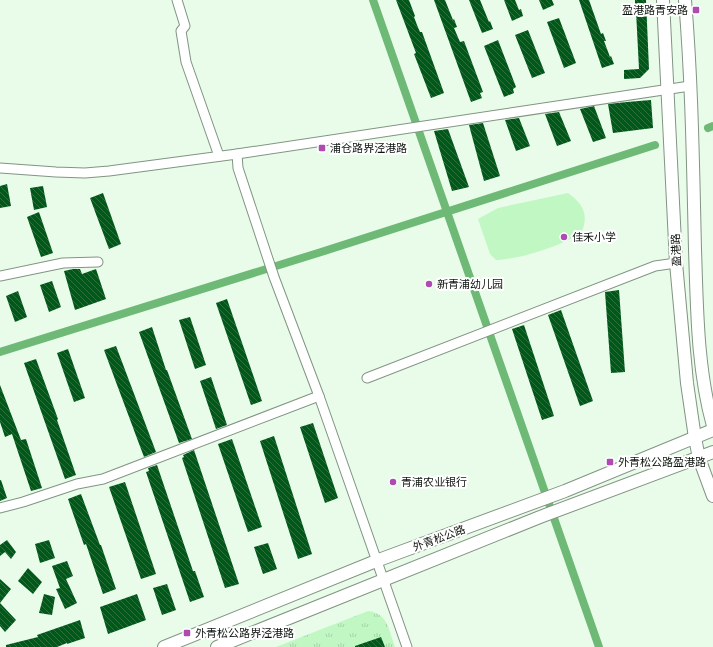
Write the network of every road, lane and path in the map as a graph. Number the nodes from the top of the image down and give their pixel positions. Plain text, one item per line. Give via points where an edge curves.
1 (178, 0) edge
2 (663, 0) edge
3 (685, 0) edge
4 (690, 86) junction
5 (668, 89) junction
6 (237, 154) junction
7 (219, 156) junction
8 (0, 168) edge
9 (98, 262) dead end
10 (676, 263) junction
11 (0, 276) edge
12 (366, 378) dead end
13 (319, 396) junction
14 (713, 426) edge
15 (713, 430) edge
16 (695, 438) junction
17 (713, 452) edge
18 (700, 458) junction
19 (713, 496) edge
20 (0, 508) edge
21 (376, 562) junction
22 (384, 580) junction
23 (164, 647) edge
24 (217, 647) edge
25 (407, 647) edge

1 - 7 street via 185,26 181,31 186,62
2 - 5 main road, 盈港路
3 - 4 main road, 盈港路
4 - 5 street
4 - 14 main road, 盈港路 via 698,337 703,381
5 - 6 street
5 - 10 main road, 盈港路
6 - 7 street
6 - 13 street via 238,168 267,257
7 - 8 street via 85,173
9 - 11 street via 63,263
10 - 12 street via 656,266
10 - 16 main road, 盈港路 via 687,383
13 - 20 street via 103,479 77,484
13 - 21 street
15 - 16 main road, 外青松公路
16 - 18 main road, 盈港路
16 - 21 main road, 外青松公路 via 565,491
17 - 18 main road, 外青松公路
18 - 19 main road, 盈港路
18 - 22 main road, 外青松公路 via 571,505
21 - 22 street
21 - 23 main road, 外青松公路
22 - 24 main road, 外青松公路
22 - 25 street

